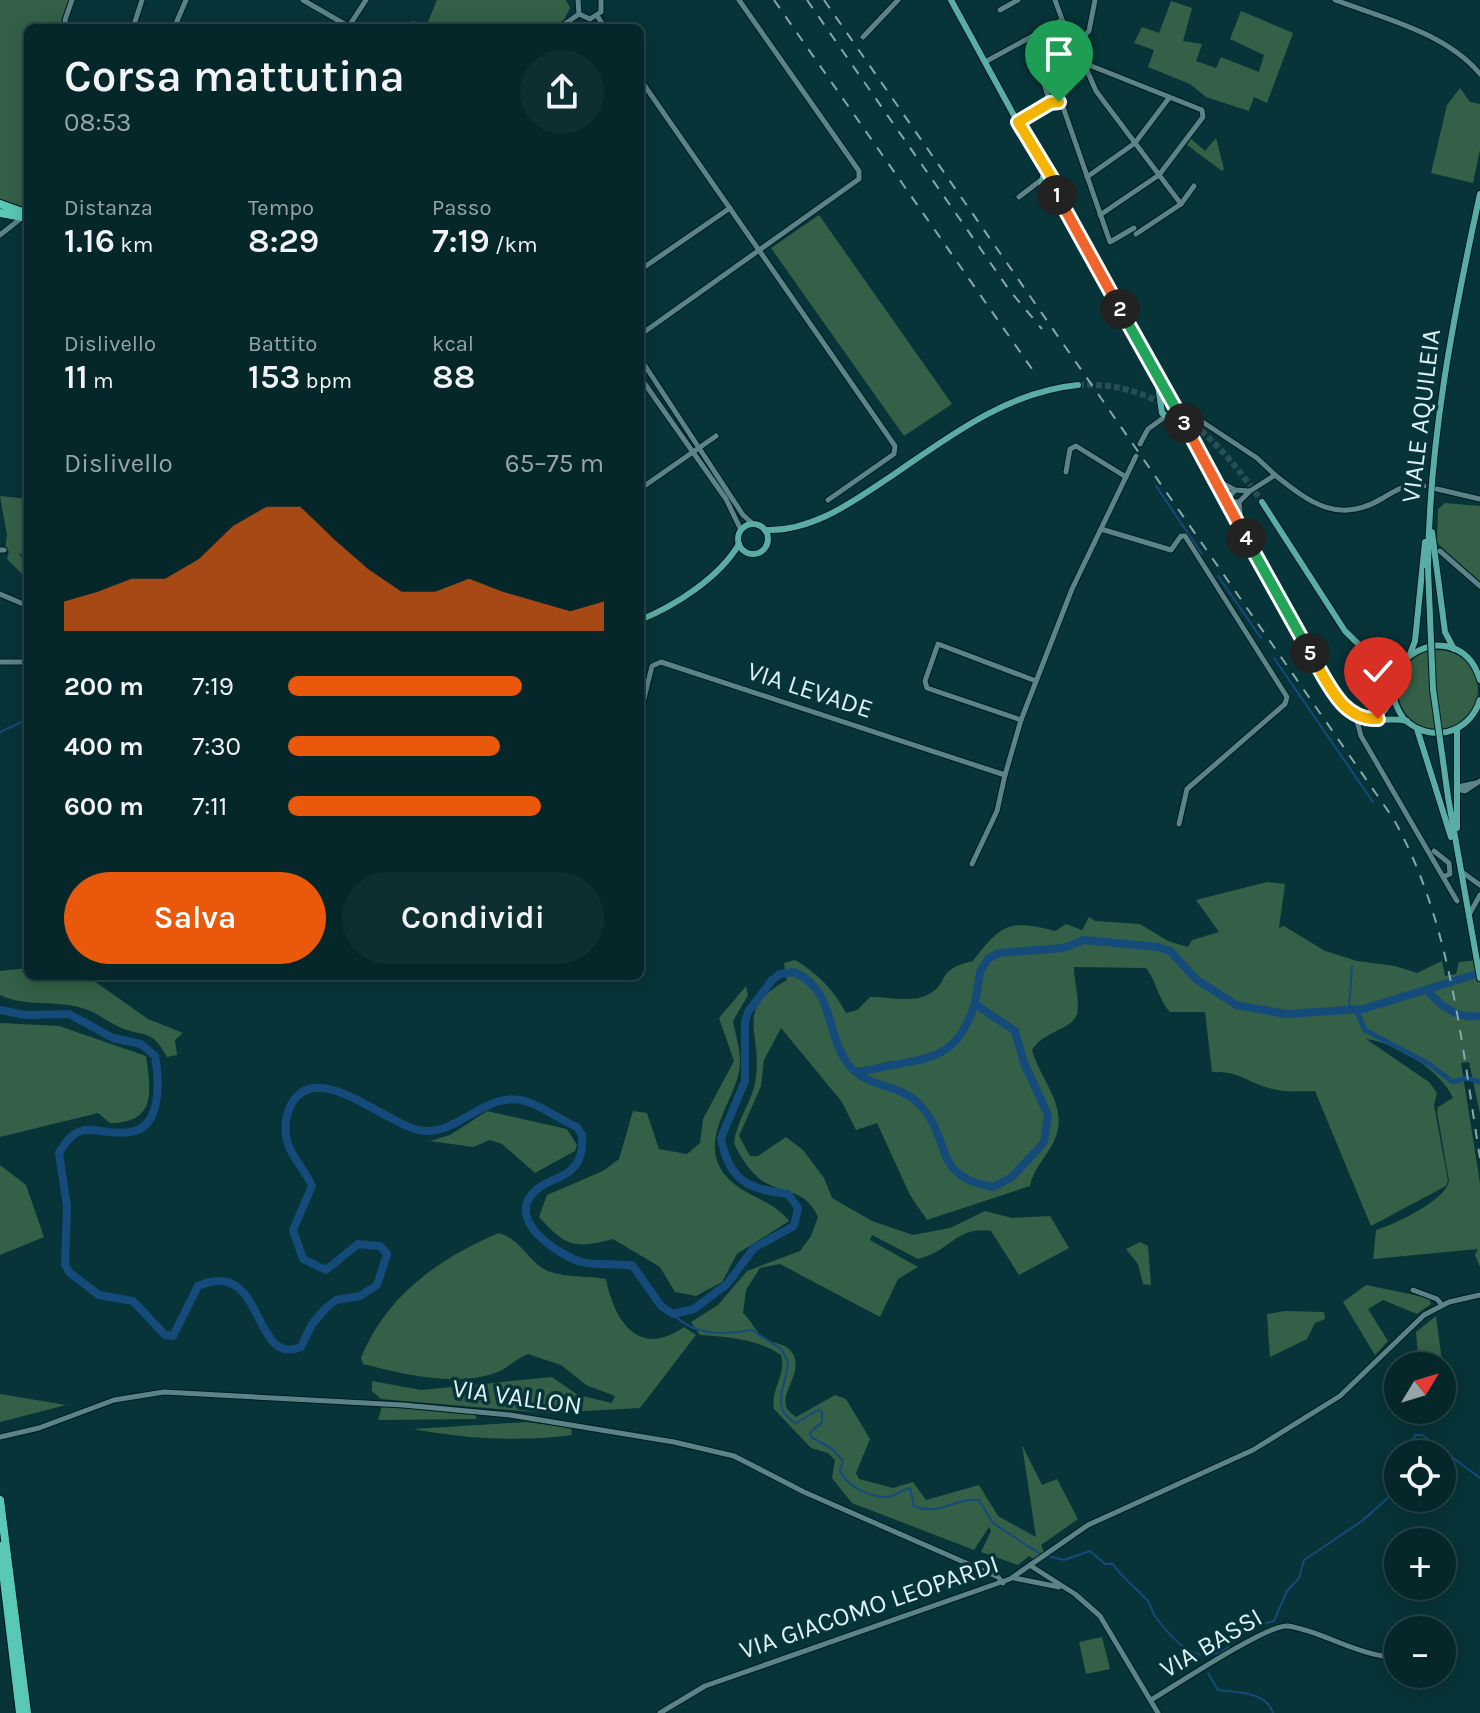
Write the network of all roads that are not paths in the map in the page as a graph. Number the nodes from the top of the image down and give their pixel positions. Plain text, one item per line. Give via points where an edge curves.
1 (72, 0) edge
2 (142, 0) edge
3 (186, 0) edge
4 (303, 0) edge
5 (366, 0) edge
6 (578, 0) edge
7 (601, 0) edge
8 (739, 0) edge
9 (898, 0) edge
10 (951, 0) edge
11 (1018, 0) edge
12 (1055, 0) edge
13 (1095, 0) edge
14 (1335, 0) edge
15 (1000, 10) dead end
16 (579, 14) junction
17 (598, 17) junction
18 (1062, 20) junction
19 (66, 24) edge
20 (134, 24) edge
21 (176, 24) edge
22 (343, 24) edge
23 (350, 24) edge
24 (565, 24) edge
25 (602, 24) edge
26 (863, 37) dead end
27 (1072, 47) junction
28 (1083, 60) junction
29 (985, 62) junction
30 (1480, 73) edge
31 (644, 85) edge
32 (1169, 97) junction
33 (1050, 103) junction
34 (1018, 122) junction
35 (1135, 143) junction
36 (1159, 175) junction
37 (1087, 177) junction
38 (1046, 181) junction
39 (1194, 186) dead end
40 (1480, 194) edge
41 (1019, 197) dead end
42 (1181, 204) junction
43 (0, 208) edge
44 (730, 208) junction
45 (1100, 215) junction
46 (24, 216) edge
47 (24, 218) edge
48 (0, 235) edge
49 (760, 251) junction
50 (644, 267) edge
51 (644, 332) edge
52 (644, 365) edge
53 (644, 382) edge
54 (1078, 385) tunnel mouth
55 (1166, 400) junction
56 (1177, 410) junction
57 (1189, 413) dead end
58 (1166, 415) junction
59 (1189, 433) junction
60 (716, 436) dead end
61 (1140, 444) dead end
62 (696, 450) junction
63 (1136, 456) dead end
64 (1066, 472) dead end
65 (1275, 475) junction
66 (1126, 477) junction
67 (1213, 478) junction
68 (644, 486) edge
69 (1424, 486) dead end
70 (1437, 489) dead end
71 (1235, 490) junction
72 (1250, 491) junction
73 (1480, 499) edge
74 (828, 500) dead end
75 (1226, 502) junction
76 (1239, 502) junction
77 (1262, 502) tunnel mouth
78 (1429, 508) junction
79 (753, 524) junction
80 (791, 528) junction
81 (1101, 529) junction
82 (741, 530) junction
83 (765, 530) junction
84 (1242, 532) junction
85 (767, 541) junction
86 (739, 544) junction
87 (1440, 551) dead end
88 (746, 552) junction
89 (728, 562) junction
90 (1480, 586) edge
91 (0, 594) edge
92 (24, 604) edge
93 (644, 618) edge
94 (1455, 649) junction
95 (1405, 659) junction
96 (0, 662) edge
97 (24, 662) edge
98 (1378, 663) junction
99 (1478, 669) edge
100 (1480, 680) edge
101 (1036, 681) junction
102 (1393, 686) junction
103 (1393, 696) junction
104 (644, 699) edge
105 (1480, 700) edge
106 (1356, 717) junction
107 (1367, 719) junction
108 (1378, 719) junction
109 (1021, 720) junction
110 (1407, 721) junction
111 (1359, 728) junction
112 (1417, 729) junction
113 (1457, 729) junction
114 (1005, 775) junction
115 (1179, 824) dead end
116 (1420, 834) junction
117 (972, 864) dead end
118 (1460, 867) junction
119 (1444, 875) junction
120 (1480, 885) edge
121 (1480, 895) edge
122 (1457, 901) dead end
123 (1469, 914) junction
124 (1480, 978) edge
125 (1413, 1290) dead end
126 (1480, 1295) edge
127 (1442, 1305) junction
128 (0, 1437) edge
129 (0, 1500) edge
130 (0, 1546) edge
131 (1044, 1556) junction
132 (1031, 1566) junction
133 (1044, 1574) junction
134 (1013, 1578) junction
135 (1039, 1582) junction
136 (1003, 1583) junction
137 (1064, 1588) junction
138 (1383, 1656) dead end
139 (1151, 1700) junction
140 (20, 1713) edge
141 (27, 1713) edge
142 (660, 1713) edge
143 (1158, 1713) edge

1 - 19 street
2 - 20 street
3 - 21 street
4 - 22 street
5 - 23 street
6 - 16 street
7 - 17 street
8 - 49 street via 859,171 859,179
9 - 26 street
10 - 29 main road
11 - 15 street
12 - 18 street
13 - 27 street via 1089,31
14 - 30 street via 1396,21 1465,58
16 - 17 street
16 - 24 street
17 - 25 street
18 - 27 street
18 - 29 street
27 - 28 street
27 - 33 street via 1042,77
28 - 32 street
28 - 35 street via 1088,77
29 - 34 main road
31 - 44 street
32 - 35 street
32 - 36 street via 1202,110 1203,117
33 - 34 street
33 - 37 street via 1063,107
34 - 38 main road
35 - 36 street
35 - 37 street
36 - 42 street
36 - 45 street
37 - 45 street
38 - 41 street
38 - 55 main road
39 - 42 street
40 - 78 main road, VIALE AQUILEIA via 1444,371
42 - 45 street via 1112,243
43 - 46 highway
44 - 49 street
44 - 50 street
47 - 48 street
49 - 51 street
49 - 74 street via 895,446 894,454
52 - 62 street
53 - 62 street
54 - 80 main road via 1038,392 1000,407 841,509
55 - 56 main road
55 - 58 main road
56 - 58 main road
56 - 59 main road
57 - 65 street
58 - 59 main road
58 - 61 street via 1147,430
59 - 67 main road
60 - 62 street
62 - 68 street
62 - 79 street
62 - 82 street
63 - 66 street
64 - 66 street via 1070,449 1076,446
65 - 69 street via 1309,502 1330,508 1363,509 1411,484
65 - 72 street
66 - 81 street
67 - 71 street
67 - 75 main road
70 - 73 street
71 - 72 street
71 - 75 street
72 - 76 street
75 - 76 street
75 - 84 main road
76 - 84 street
77 - 98 main road via 1345,631
78 - 94 main road via 1445,632
78 - 95 main road via 1415,641
78 - 118 main road, VIALE AQUILEIA, bridge via 1433,689
79 - 82 main road
79 - 83 main road
80 - 83 main road
80 - 85 main road
81 - 101 street
81 - 115 street via 1171,550 1185,536 1287,697 1187,789
82 - 86 main road
83 - 85 main road
84 - 106 main road via 1298,634 1344,707
85 - 88 main road via 758,553
86 - 88 main road
86 - 89 main road
87 - 90 street
88 - 89 main road
89 - 93 main road
91 - 92 street
94 - 95 main road via 1427,647
94 - 99 main road
95 - 98 main road
95 - 102 main road
96 - 97 street
98 - 102 main road
99 - 100 main road
101 - 109 street
101 - 109 street via 938,644 927,688
102 - 103 main road
103 - 108 main road
103 - 110 main road
104 - 114 street, VIA LEVADE via 652,666 661,662
105 - 113 main road via 1471,718
106 - 107 main road
106 - 111 street
107 - 108 main road
107 - 111 street
108 - 110 main road
109 - 114 street
110 - 112 main road
111 - 116 street
112 - 113 main road via 1437,734
112 - 118 main road
113 - 118 main road via 1454,794
114 - 117 street via 997,811
116 - 119 street
116 - 119 street via 1448,860 1450,874
118 - 120 street
118 - 123 main road, VIALE AQUILEIA
119 - 122 street
121 - 123 street
123 - 124 main road, VIALE AQUILEIA
125 - 127 street
126 - 127 street, VIA GIACOMO LEOPARDI
127 - 131 street, VIA GIACOMO LEOPARDI via 1412,1324 1340,1396 1228,1464 1088,1525
128 - 136 street, VIA VALLON via 114,1400 171,1391 521,1416 734,1456
129 - 141 highway
130 - 140 highway
131 - 132 street, VIA GIACOMO LEOPARDI
131 - 133 street
132 - 133 street, VIA BASSI
132 - 134 street, VIA GIACOMO LEOPARDI
132 - 135 street
133 - 137 street, VIA BASSI
134 - 135 street, VIA BASSI
134 - 136 street, VIA GIACOMO LEOPARDI
135 - 137 street, VIA BASSI
136 - 142 street, VIA GIACOMO LEOPARDI via 705,1686
137 - 139 street, VIA BASSI via 1100,1616
138 - 139 street, VIA BASSI via 1306,1630 1276,1626
139 - 143 street, VIA BASSI

